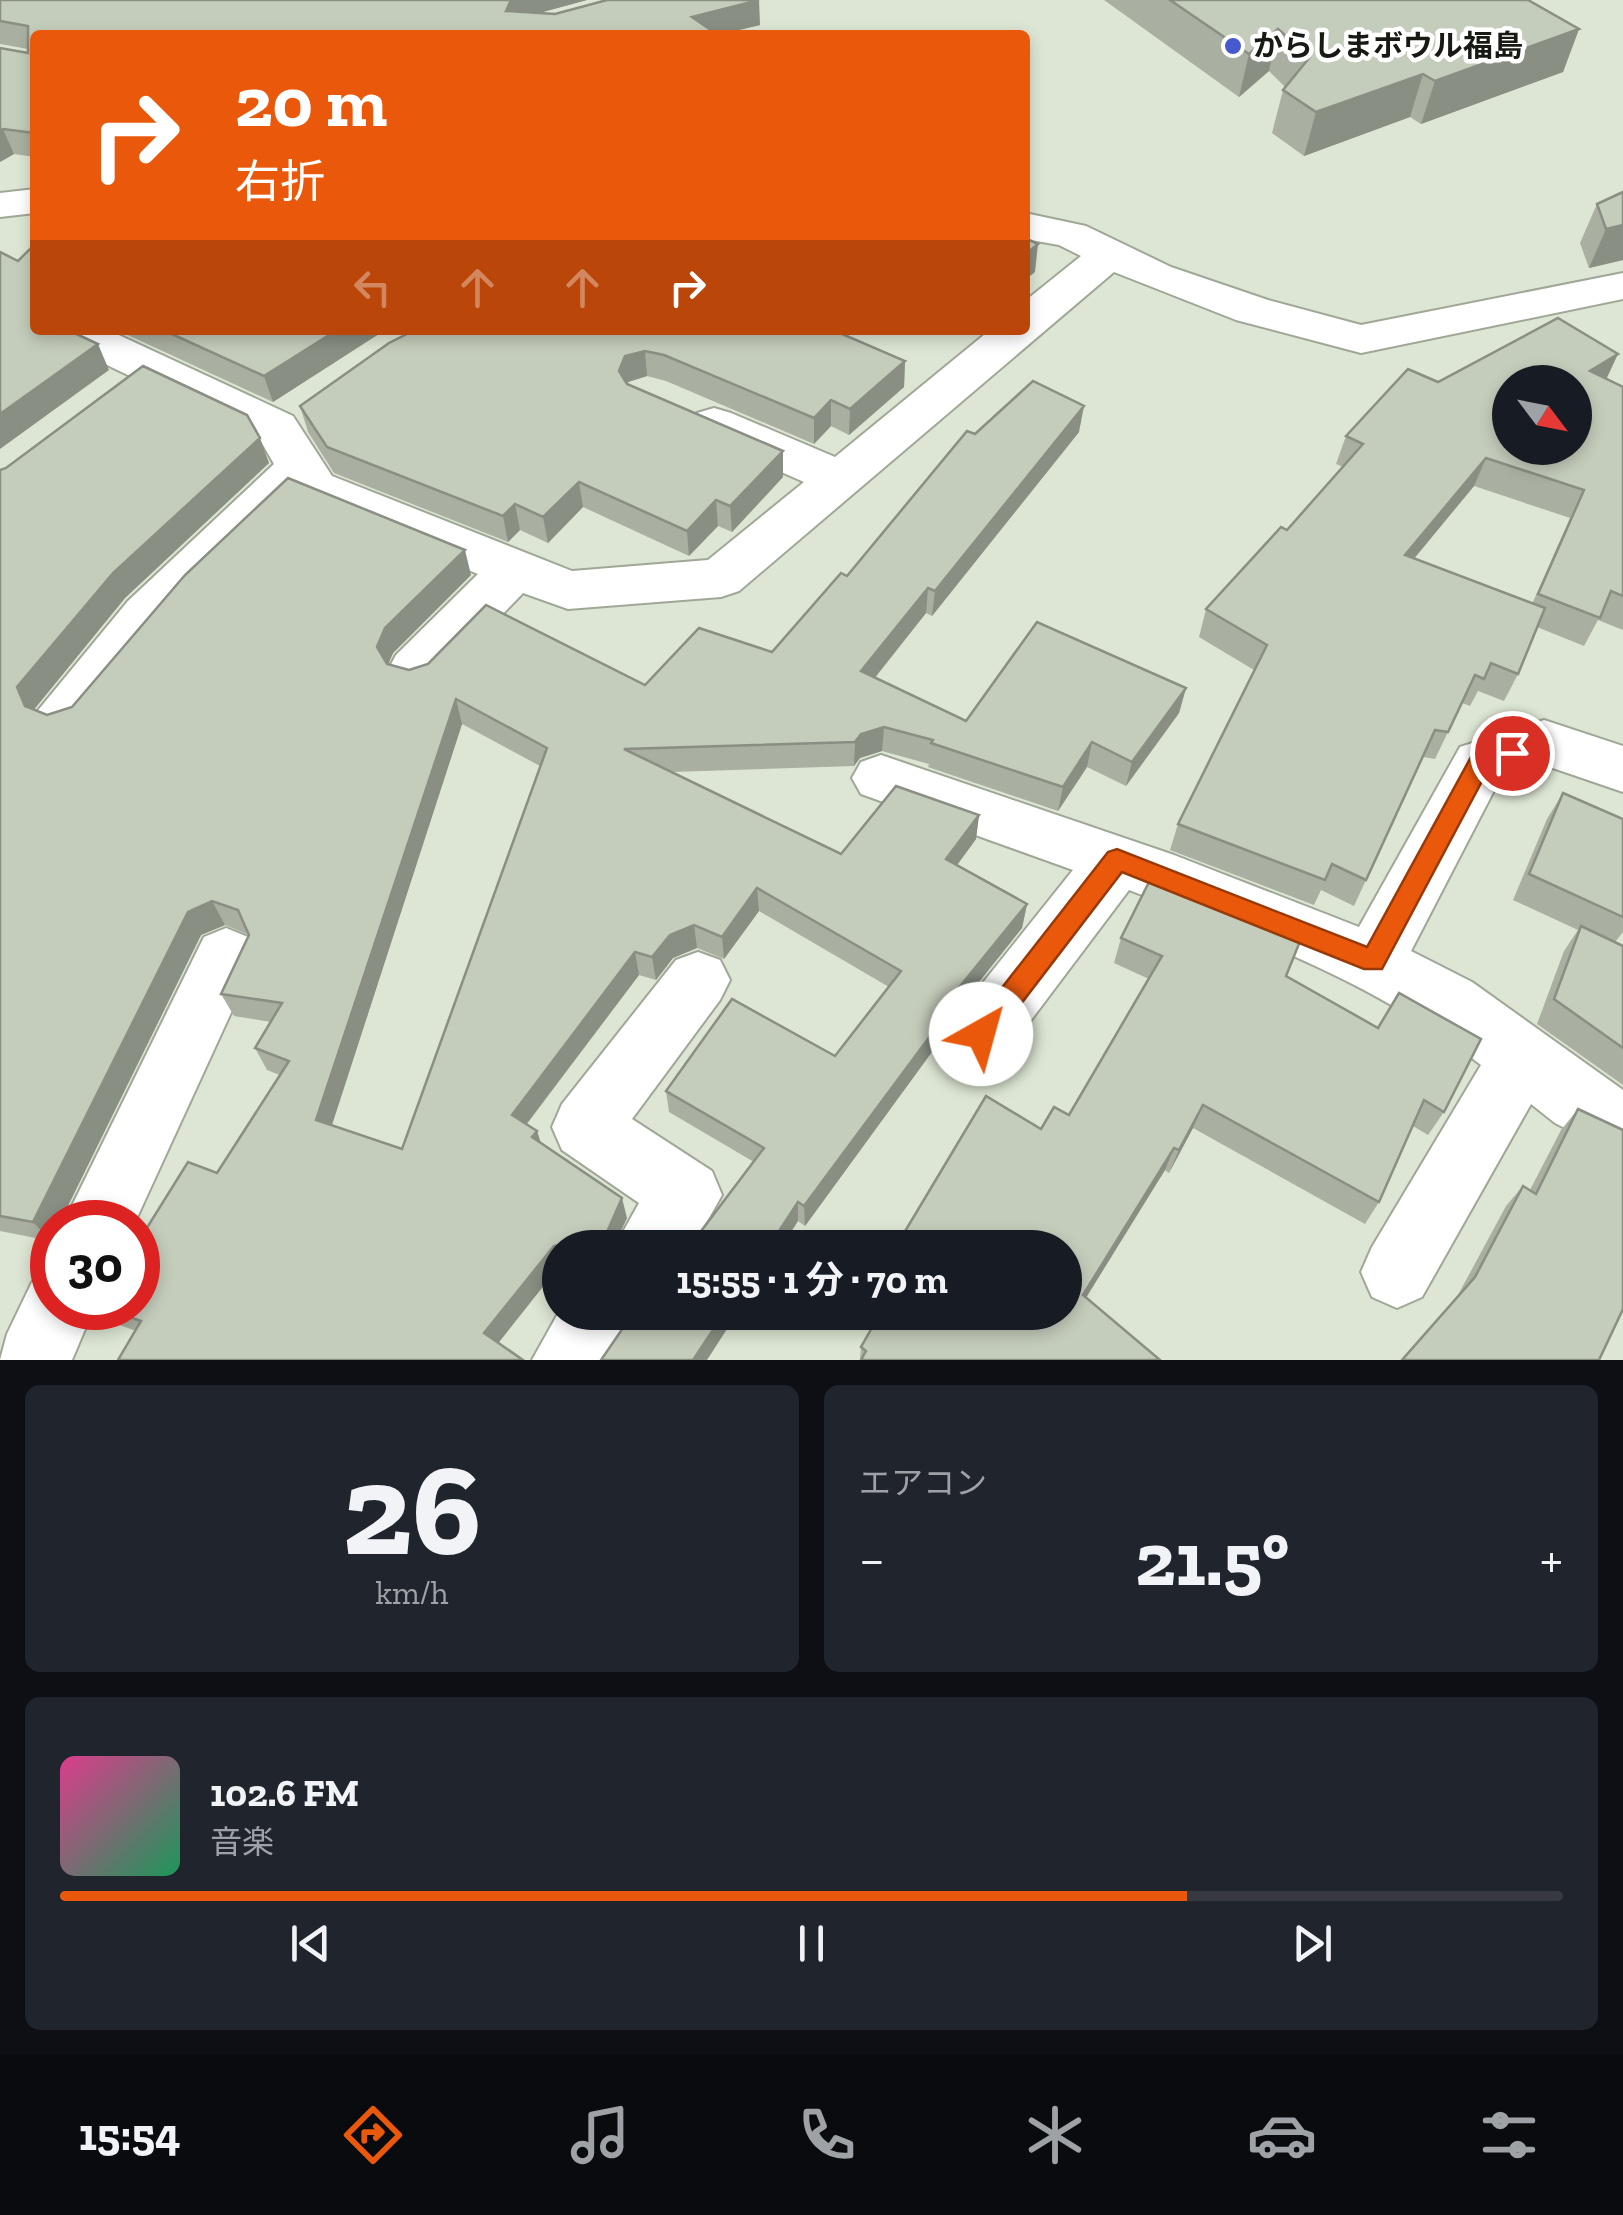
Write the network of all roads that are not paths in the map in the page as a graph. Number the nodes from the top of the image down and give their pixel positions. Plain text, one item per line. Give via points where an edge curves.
1 (30, 201) edge
2 (0, 204) edge
3 (1030, 227) edge
4 (1108, 255) junction
5 (1623, 286) edge
6 (1030, 320) edge
7 (82, 335) edge
8 (1012, 335) edge
9 (149, 367) junction
10 (104, 400) edge
11 (665, 402) edge
12 (294, 434) junction
13 (840, 478) junction
14 (516, 569) junction
15 (415, 670) edge
16 (63, 714) edge
17 (1623, 769) edge
18 (881, 778) dead end
19 (1117, 860) junction
20 (226, 956) dead end
21 (1373, 961) junction
22 (698, 980) dead end
23 (981, 1034) dead end
24 (1522, 1058) junction
25 (1623, 1126) edge
26 (110, 1200) edge
27 (663, 1230) edge
28 (1397, 1272) dead end
29 (47, 1330) edge
30 (590, 1330) edge
31 (33, 1360) edge
32 (568, 1360) edge

1 - 2 street
3 - 4 street via 1071,235
4 - 5 street via 1252,310 1361,340
4 - 6 street
7 - 9 street
8 - 13 street
9 - 10 street
9 - 12 street
11 - 13 street
12 - 14 street via 314,488
12 - 16 street via 234,524 137,620
13 - 14 street via 721,578 568,590
14 - 15 street
17 - 21 street via 1544,742 1480,763
18 - 19 street
19 - 21 street
19 - 23 street
20 - 26 street
21 - 24 street via 1448,1002
22 - 27 street via 586,1127 687,1195
24 - 25 street
24 - 28 street
29 - 31 street
30 - 32 street

